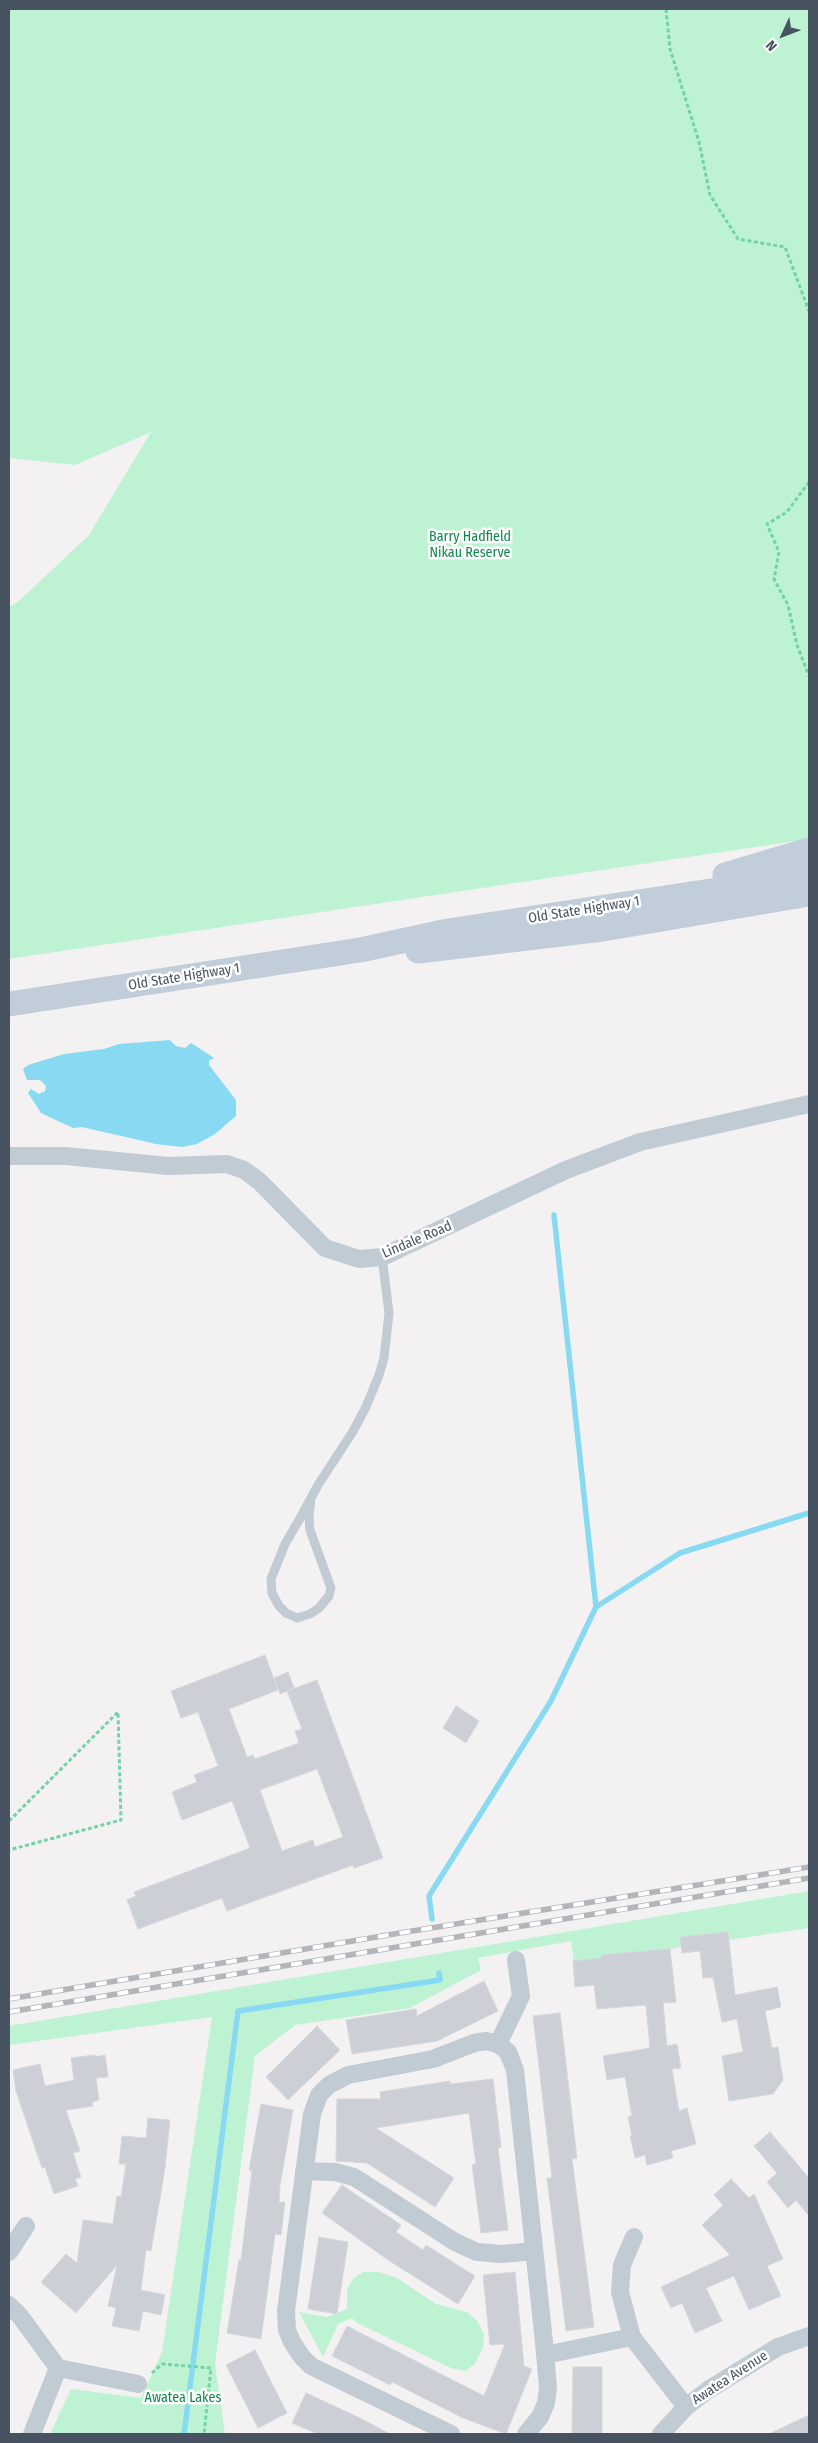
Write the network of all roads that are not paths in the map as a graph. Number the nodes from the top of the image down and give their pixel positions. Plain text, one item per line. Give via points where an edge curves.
1 (809, 850) edge
2 (809, 876) edge
3 (809, 894) edge
4 (809, 903) edge
5 (606, 906) junction
6 (649, 921) junction
7 (360, 950) junction
8 (9, 1004) edge
9 (809, 1104) edge
10 (9, 1156) edge
11 (382, 1257) junction
12 (311, 1498) junction
13 (516, 1960) dead end
14 (498, 2044) junction
15 (304, 2172) junction
16 (26, 2226) dead end
17 (634, 2237) dead end
18 (534, 2251) junction
19 (9, 2252) edge
20 (9, 2304) edge
21 (809, 2336) edge
22 (632, 2337) junction
23 (545, 2355) junction
24 (58, 2368) junction
25 (138, 2384) road end
26 (686, 2407) junction
27 (32, 2434) edge
28 (451, 2434) edge
29 (526, 2434) edge
30 (661, 2434) edge

1 - 5 main road
2 - 5 main road, Old State Highway 1
3 - 6 main road, Old State Highway 1
4 - 6 main road via 718,916
5 - 7 main road, Old State Highway 1 via 448,931
6 - 7 main road, Old State Highway 1 via 458,948 410,952
7 - 8 main road, Old State Highway 1
9 - 11 street, Lindale Road via 640,1142 566,1170
10 - 11 street, Lindale Road via 66,1156 168,1166 228,1164 259,1181 326,1248 359,1259
11 - 12 lane via 388,1313 384,1358 366,1407
12 - 12 lane via 310,1530 331,1588 319,1608 298,1618 278,1606 271,1579 285,1544
13 - 14 street via 521,1996
14 - 15 street via 480,2041 433,2059 356,2073 334,2081 319,2095 313,2108
14 - 18 street via 512,2058 515,2070
15 - 18 street via 335,2172 354,2177 454,2242 477,2252
15 - 28 street via 286,2311 288,2330 295,2347 316,2369
16 - 19 street
17 - 22 street via 622,2265 620,2292
18 - 23 street
20 - 24 street
21 - 26 street, Awatea Avenue via 778,2347
22 - 23 street
22 - 26 street
23 - 29 street via 546,2403 540,2417
24 - 25 street
24 - 27 street
26 - 30 street, Awatea Avenue

